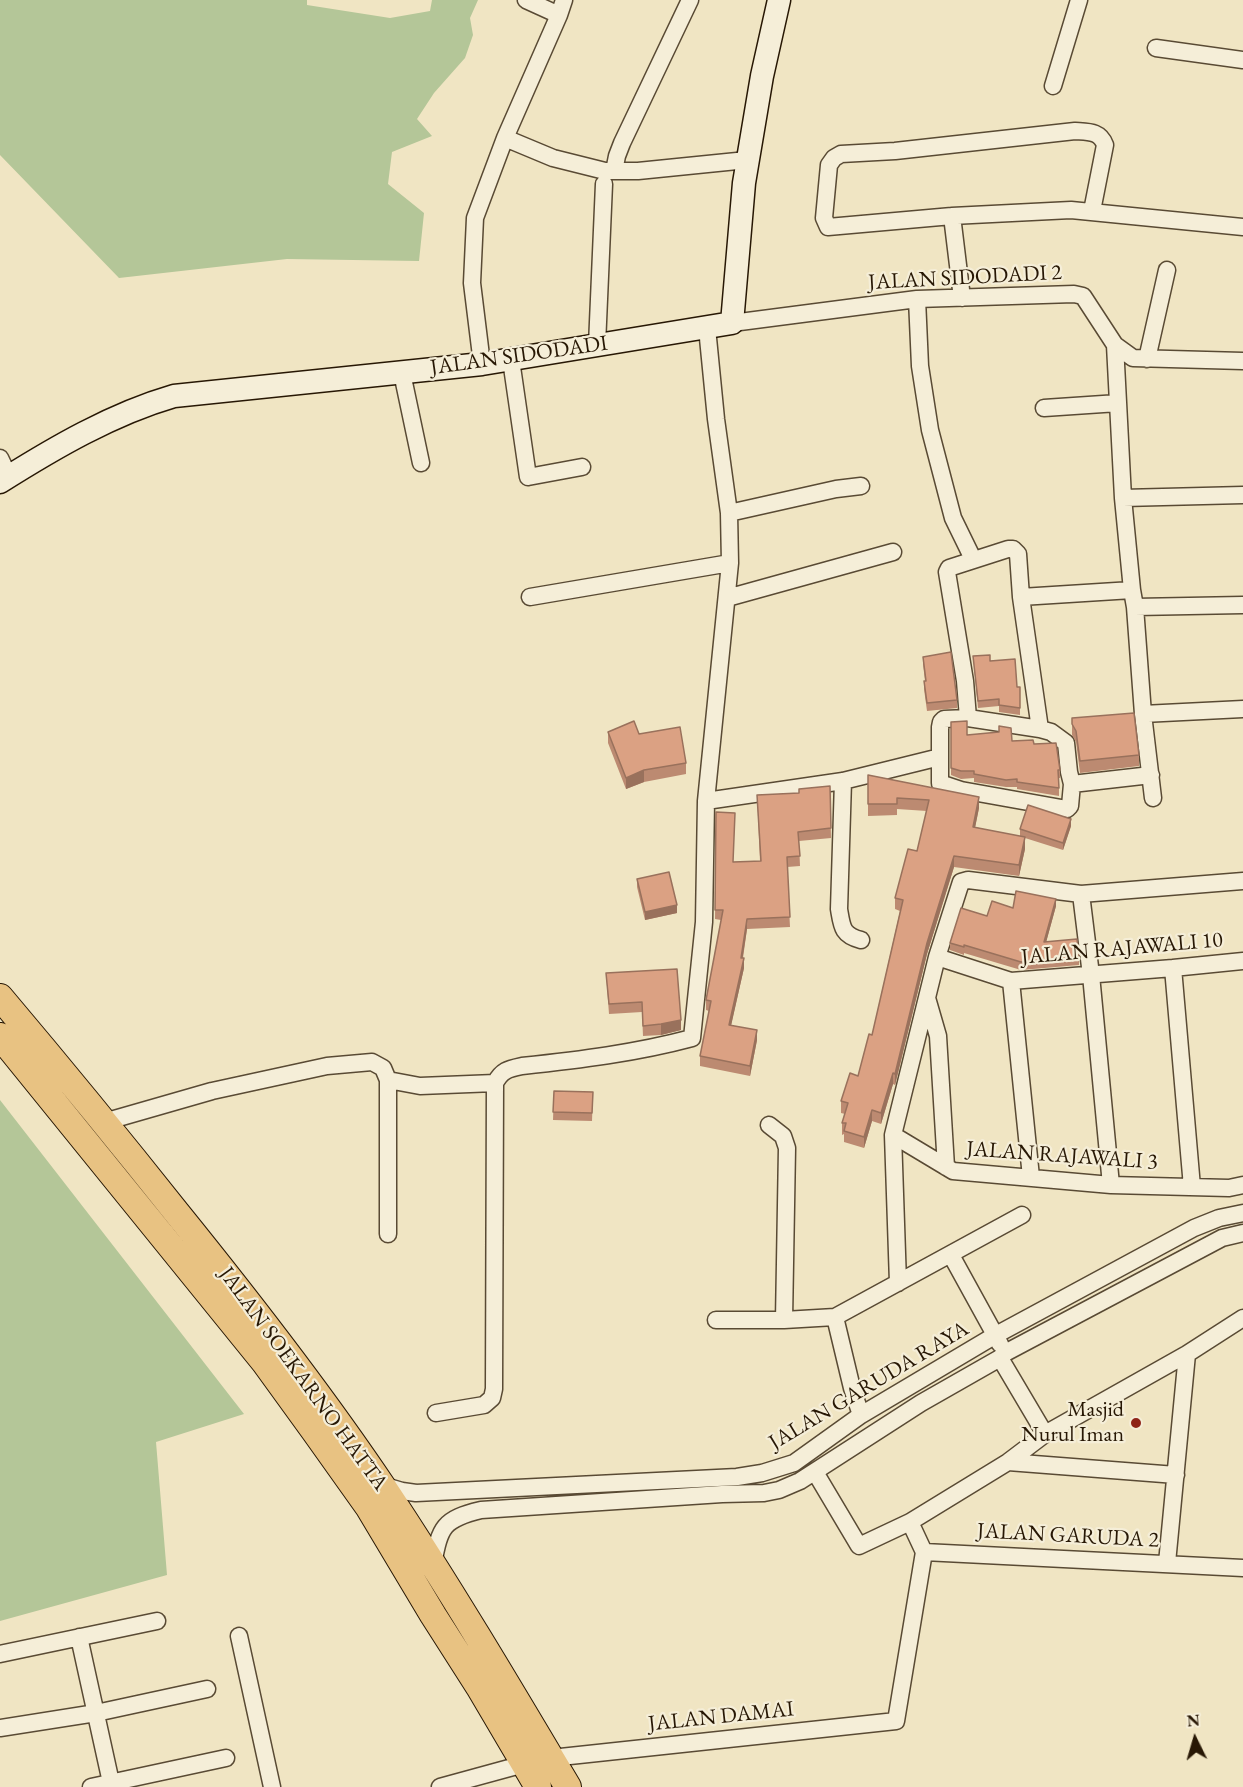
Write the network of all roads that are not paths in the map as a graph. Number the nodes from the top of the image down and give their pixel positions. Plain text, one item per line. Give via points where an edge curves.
1 (526, 0) edge
2 (690, 0) edge
3 (779, 0) edge
4 (1079, 0) edge
5 (562, 7) edge
6 (1156, 48) dead end
7 (1243, 60) edge
8 (1053, 86) dead end
9 (505, 138) junction
10 (747, 160) junction
11 (609, 178) junction
12 (1092, 211) junction
13 (952, 216) junction
14 (1243, 227) edge
15 (1167, 270) dead end
16 (962, 298) junction
17 (917, 299) junction
18 (732, 323) junction
19 (707, 328) junction
20 (597, 345) junction
21 (1115, 345) junction
22 (1147, 359) junction
23 (512, 360) junction
24 (1243, 361) edge
25 (482, 364) junction
26 (402, 373) junction
27 (1118, 403) junction
28 (1044, 408) dead end
29 (421, 463) dead end
30 (582, 467) dead end
31 (3, 472) edge
32 (861, 486) dead end
33 (1243, 495) edge
34 (1123, 498) junction
35 (729, 513) junction
36 (893, 552) dead end
37 (973, 559) junction
38 (730, 563) junction
39 (1132, 590) junction
40 (530, 597) dead end
41 (1021, 597) junction
42 (727, 598) junction
43 (1243, 605) edge
44 (1136, 608) junction
45 (1243, 709) edge
46 (1143, 714) junction
47 (969, 718) junction
48 (1040, 729) junction
49 (940, 757) junction
50 (1151, 775) junction
51 (843, 781) junction
52 (1072, 784) junction
53 (1153, 798) dead end
54 (706, 801) junction
55 (1243, 881) edge
56 (1081, 894) junction
57 (861, 940) dead end
58 (937, 957) junction
59 (1243, 961) edge
60 (1173, 968) junction
61 (1091, 975) junction
62 (1011, 981) junction
63 (0, 997) edge
64 (927, 998) junction
65 (0, 1036) edge
66 (914, 1052) junction
67 (940, 1060) junction
68 (388, 1080) junction
69 (495, 1083) junction
70 (104, 1122) junction
71 (769, 1125) dead end
72 (893, 1135) junction
73 (946, 1167) junction
74 (1030, 1177) junction
75 (1111, 1185) junction
76 (1243, 1185) edge
77 (1192, 1187) junction
78 (1243, 1213) edge
79 (1022, 1215) dead end
80 (195, 1233) junction
81 (1243, 1233) edge
82 (388, 1234) dead end
83 (173, 1250) junction
84 (951, 1255) junction
85 (898, 1283) junction
86 (835, 1317) junction
87 (1243, 1318) edge
88 (716, 1320) dead end
89 (784, 1320) junction
90 (994, 1336) junction
91 (1187, 1354) junction
92 (1002, 1355) junction
93 (436, 1413) dead end
94 (861, 1415) junction
95 (1045, 1434) junction
96 (1008, 1462) junction
97 (815, 1472) junction
98 (1176, 1476) junction
99 (382, 1485) junction
100 (910, 1522) junction
101 (924, 1552) junction
102 (1167, 1563) junction
103 (433, 1564) junction
104 (1243, 1568) edge
105 (157, 1621) dead end
106 (239, 1636) dead end
107 (79, 1637) junction
108 (0, 1654) edge
109 (207, 1689) dead end
110 (96, 1713) junction
111 (0, 1728) edge
112 (226, 1758) dead end
113 (551, 1758) junction
114 (524, 1764) junction
115 (111, 1785) edge
116 (92, 1787) edge
117 (272, 1787) edge
118 (440, 1787) edge
119 (538, 1787) edge
120 (568, 1787) edge

1 - 5 street
2 - 11 street
3 - 10 street
4 - 8 street
5 - 9 street
6 - 7 street
9 - 11 street via 553,158 605,171
9 - 25 street via 475,218 472,283
10 - 11 street via 638,171
10 - 18 street
11 - 20 street
12 - 13 street
12 - 13 street via 1105,145 1094,132 841,154 829,165 824,218 828,227
12 - 14 street
13 - 16 street
15 - 22 street
16 - 17 street, JALAN SIDODADI 2
16 - 21 street, JALAN SIDODADI 2 via 1083,296
17 - 18 street, JALAN SIDODADI 2
17 - 37 street via 920,366 930,430 954,518
18 - 19 street, JALAN SIDODADI
19 - 20 street, JALAN SIDODADI
19 - 35 street
20 - 23 street, JALAN SIDODADI
21 - 22 street, JALAN SIDODADI 2 via 1133,358
21 - 27 street
22 - 24 street, JALAN SIDODADI 2
23 - 25 street, JALAN SIDODADI
23 - 30 street via 528,477
25 - 26 street, JALAN SIDODADI
26 - 29 street
26 - 31 street, JALAN SIDODADI via 174,396 123,414
27 - 28 street
27 - 34 street
32 - 35 street
33 - 34 street
34 - 39 street
35 - 38 street
36 - 42 street
37 - 41 street via 1013,549 1018,554
37 - 47 street via 953,565 947,572
38 - 40 street
38 - 42 street
39 - 41 street
39 - 44 street
41 - 48 street
42 - 54 street
43 - 44 street
44 - 46 street
45 - 46 street
46 - 50 street
47 - 48 street
47 - 49 street via 941,722
48 - 52 street via 1066,743
49 - 51 street
49 - 52 street via 940,783 961,790 1067,809
50 - 52 street
50 - 53 street
51 - 54 street
51 - 57 street via 839,909 842,928
54 - 69 street via 704,922 692,1038 599,1058 516,1067 500,1074
55 - 56 street
56 - 58 street via 964,880
56 - 61 street
58 - 62 street, JALAN RAJAWALI 10
58 - 64 street
59 - 60 street, JALAN RAJAWALI 10
60 - 61 street, JALAN RAJAWALI 10
60 - 77 street
61 - 62 street, JALAN RAJAWALI 10
61 - 75 street
62 - 74 street
63 - 70 main road, JALAN SOEKARNO HATTA
64 - 66 street
64 - 67 street
65 - 83 main road, JALAN SOEKARNO HATTA
66 - 67 street via 925,1050
66 - 72 street
67 - 73 street
68 - 69 street via 420,1086
68 - 70 street via 383,1068 372,1062 327,1066 212,1091
68 - 82 street
69 - 93 street via 494,1389 492,1398 484,1405
70 - 80 main road, JALAN SOEKARNO HATTA
71 - 89 street via 783,1136 787,1148
72 - 73 street, JALAN RAJAWALI 3
72 - 85 street
73 - 74 street, JALAN RAJAWALI 3 via 953,1171
74 - 75 street, JALAN RAJAWALI 3
75 - 77 street, JALAN RAJAWALI 3
76 - 77 street, JALAN RAJAWALI 3
78 - 90 street, JALAN GARUDA RAYA via 1194,1228
79 - 84 street
80 - 83 main road
80 - 99 main road, JALAN SOEKARNO HATTA
81 - 92 street, JALAN GARUDA RAYA via 1222,1238
83 - 114 main road, JALAN SOEKARNO HATTA via 265,1363 369,1508
84 - 85 street
84 - 90 street
85 - 86 street
86 - 89 street
86 - 94 street
87 - 91 street
88 - 89 street
90 - 92 street
90 - 94 street, JALAN GARUDA RAYA
91 - 95 street
91 - 98 street
92 - 95 street
92 - 97 street, JALAN GARUDA RAYA
94 - 99 street, JALAN GARUDA RAYA via 794,1463 745,1476 416,1493
95 - 96 street
96 - 98 street
96 - 100 street
97 - 100 street via 859,1546
97 - 103 street, JALAN GARUDA RAYA via 800,1482 764,1493 481,1510 461,1515 442,1529
98 - 102 street
99 - 103 main road, JALAN SOEKARNO HATTA
100 - 101 street
101 - 102 street, JALAN GARUDA 2
101 - 113 street, JALAN DAMAI via 896,1721
102 - 104 street, JALAN GARUDA 2
103 - 113 main road, JALAN SOEKARNO HATTA
105 - 107 street
106 - 117 street
107 - 108 street
107 - 110 street
109 - 110 street
110 - 111 street
110 - 115 street
112 - 115 street
113 - 120 main road, JALAN SOEKARNO HATTA
114 - 118 street
114 - 119 main road, JALAN SOEKARNO HATTA
115 - 116 street

